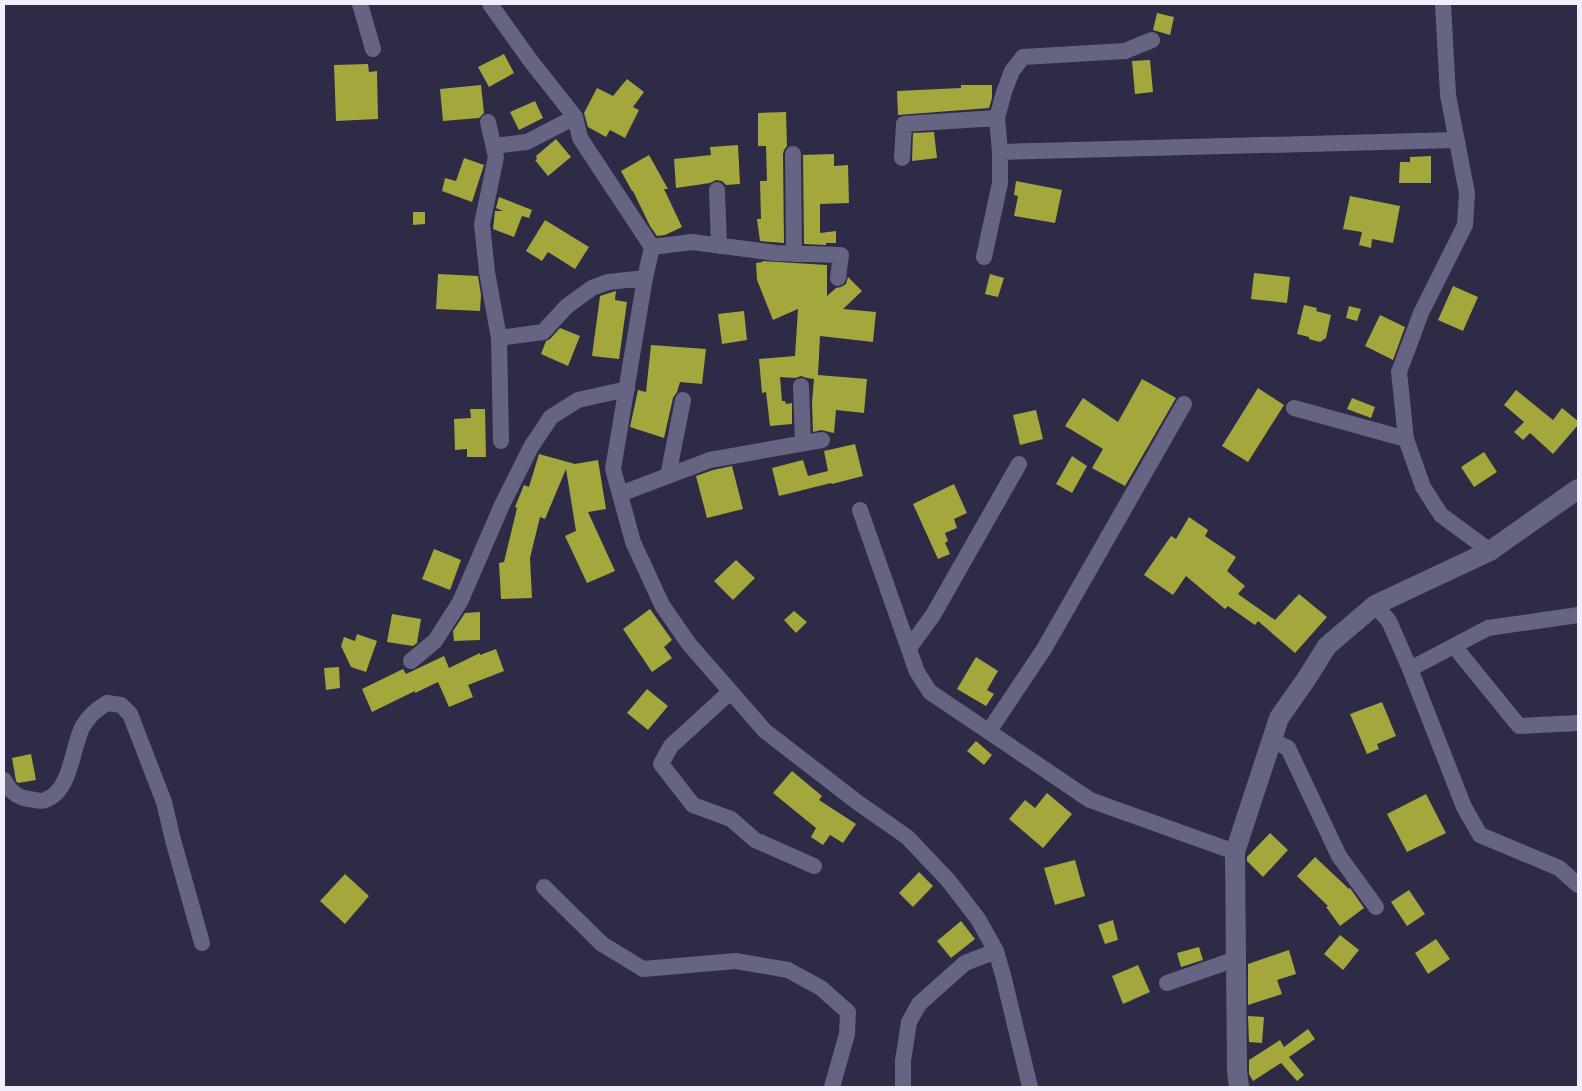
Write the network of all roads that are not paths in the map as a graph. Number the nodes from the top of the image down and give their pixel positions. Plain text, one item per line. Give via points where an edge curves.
1 (360, 4) edge
2 (490, 4) edge
3 (1443, 4) edge
4 (1152, 40) dead end
5 (373, 49) dead end
6 (575, 117) junction
7 (997, 118) junction
8 (488, 122) dead end
9 (1456, 140) junction
10 (494, 146) junction
11 (1000, 152) junction
12 (793, 154) dead end
13 (902, 158) dead end
14 (717, 190) dead end
15 (719, 246) junction
16 (652, 247) junction
17 (794, 254) junction
18 (984, 257) dead end
19 (645, 278) junction
20 (838, 278) dead end
21 (499, 338) junction
22 (801, 386) dead end
23 (627, 389) junction
24 (683, 400) dead end
25 (1184, 404) dead end
26 (1294, 408) dead end
27 (822, 440) dead end
28 (1406, 440) junction
29 (501, 441) dead end
30 (803, 443) junction
31 (1019, 464) dead end
32 (668, 476) junction
33 (1578, 489) edge
34 (620, 494) junction
35 (860, 510) dead end
36 (1490, 551) junction
37 (1375, 605) junction
38 (1578, 615) edge
39 (1454, 646) junction
40 (909, 648) junction
41 (411, 661) dead end
42 (1410, 669) junction
43 (730, 692) junction
44 (1578, 723) edge
45 (989, 731) junction
46 (1272, 740) junction
47 (4, 780) edge
48 (1235, 852) junction
49 (814, 866) dead end
50 (1578, 885) edge
51 (544, 887) dead end
52 (1376, 907) dead end
53 (202, 943) dead end
54 (996, 951) junction
55 (1236, 959) junction
56 (1167, 983) dead end
57 (832, 1087) edge
58 (903, 1087) edge
59 (1030, 1087) edge
60 (1239, 1087) edge

1 - 5 street
2 - 6 street
3 - 9 street via 1448,95
4 - 7 street via 1125,51 1023,57 1012,71
6 - 10 street via 527,142
6 - 16 street via 580,138
7 - 11 street
7 - 13 street via 904,124
8 - 10 street
9 - 11 street
9 - 28 street via 1467,192 1465,225 1421,313 1399,372
10 - 21 street via 496,157 482,224
11 - 18 street via 1000,183
12 - 17 street
14 - 15 street
15 - 16 street via 692,242
15 - 17 street
16 - 19 street
17 - 20 street via 842,255
19 - 21 street via 608,282 592,288 567,306 543,332
19 - 23 street
21 - 29 street
22 - 30 street
23 - 34 street via 613,469
23 - 41 street via 578,400 551,416 531,447 502,505 460,602 434,640
24 - 32 street
25 - 45 street via 1044,649
26 - 28 street
27 - 30 street
28 - 36 street via 1423,487 1441,515
30 - 32 street via 710,460
31 - 40 street via 933,615
32 - 34 street
33 - 36 street
34 - 43 street via 633,542 662,605 688,644
35 - 40 street
36 - 37 street
37 - 42 street via 1389,621
37 - 46 street via 1327,646 1279,718
38 - 39 street via 1488,628
39 - 42 street
39 - 44 street via 1519,726
40 - 45 street via 917,672 930,692
42 - 50 street via 1464,807 1480,835 1560,868
43 - 49 street via 672,746 660,764 693,805 731,819 755,840
43 - 54 street via 765,731 907,837 948,880 978,919
45 - 48 street via 1090,800
46 - 48 street
46 - 52 street via 1288,748 1339,856
47 - 53 street via 10,791 26,799 44,801 57,793 65,780 82,729 92,713 108,702 120,705 130,714 164,802
48 - 55 street
51 - 57 street via 602,944 643,969 736,961 788,970 821,988 848,1012 847,1034
54 - 58 street via 966,963 919,1004 909,1022
54 - 59 street
55 - 56 street
55 - 60 street

